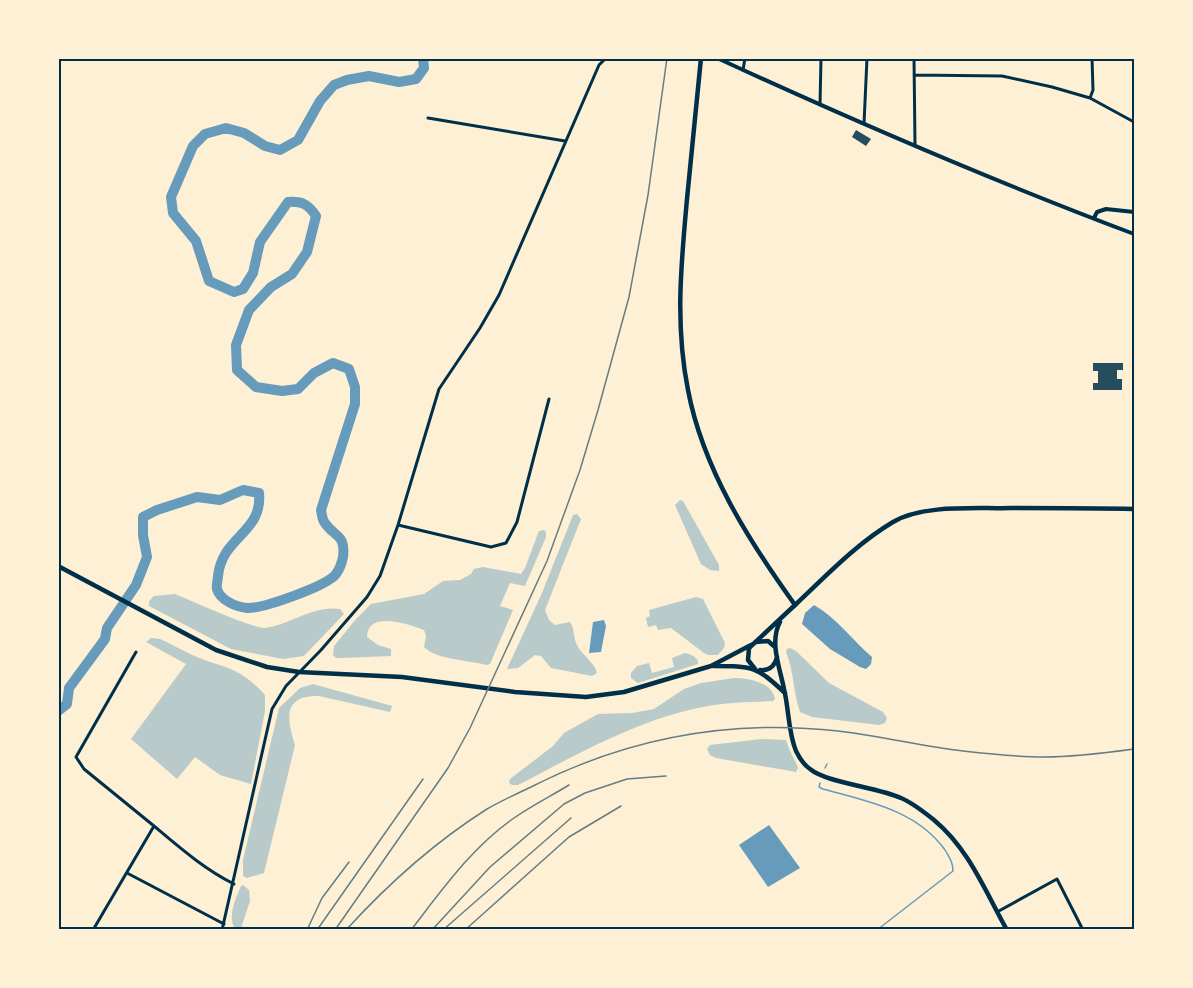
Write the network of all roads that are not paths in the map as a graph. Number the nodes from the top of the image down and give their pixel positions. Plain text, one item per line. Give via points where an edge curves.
1 (606, 58) edge
2 (701, 58) edge
3 (717, 58) edge
4 (745, 58) edge
5 (821, 58) edge
6 (867, 58) edge
7 (914, 58) edge
8 (1092, 58) edge
9 (743, 70) junction
10 (914, 75) junction
11 (1090, 98) junction
12 (820, 106) junction
13 (428, 118) dead end
14 (1134, 122) edge
15 (864, 124) junction
16 (565, 141) junction
17 (915, 146) junction
18 (1134, 212) edge
19 (1094, 218) junction
20 (1134, 234) edge
21 (549, 399) dead end
22 (1134, 509) edge
23 (398, 525) junction
24 (58, 566) edge
25 (795, 605) junction
26 (781, 620) junction
27 (752, 644) junction
28 (776, 649) junction
29 (136, 652) dead end
30 (777, 657) junction
31 (711, 666) junction
32 (757, 670) junction
33 (299, 672) junction
34 (785, 693) junction
35 (154, 826) junction
36 (127, 873) junction
37 (234, 884) junction
38 (996, 912) junction
39 (224, 924) junction
40 (93, 930) edge
41 (222, 930) edge
42 (1007, 930) edge
43 (1083, 930) edge

1 - 16 street via 599,65
2 - 25 main road via 679,285 688,392 725,492
3 - 9 street
4 - 9 street
5 - 12 street
6 - 15 street
7 - 10 street
8 - 11 street
9 - 12 street
10 - 11 street via 1002,76
10 - 17 street
11 - 14 street
12 - 15 street
13 - 16 street
15 - 17 street
16 - 23 street via 499,295 439,389
17 - 19 street
18 - 19 street via 1106,208
19 - 20 street
21 - 23 street via 516,522 506,543 491,547
22 - 25 main road via 962,509 911,515 871,538
23 - 33 street via 380,576 367,597
24 - 33 main road via 216,650 267,667
25 - 26 main road
26 - 27 main road
26 - 28 main road
27 - 28 main road via 764,640
27 - 31 main road
27 - 32 main road via 748,660
28 - 30 main road
29 - 35 street via 76,757 84,769
30 - 32 main road via 769,669
30 - 34 main road
31 - 32 main road
31 - 33 main road via 624,692 586,697 402,677
32 - 34 main road
33 - 37 street via 272,710
34 - 38 main road via 795,749 808,769 877,789 920,809 953,837 970,860
35 - 36 street
35 - 37 street
36 - 39 street
36 - 40 street
37 - 39 street
38 - 42 main road
38 - 43 street via 1057,879
39 - 41 street

